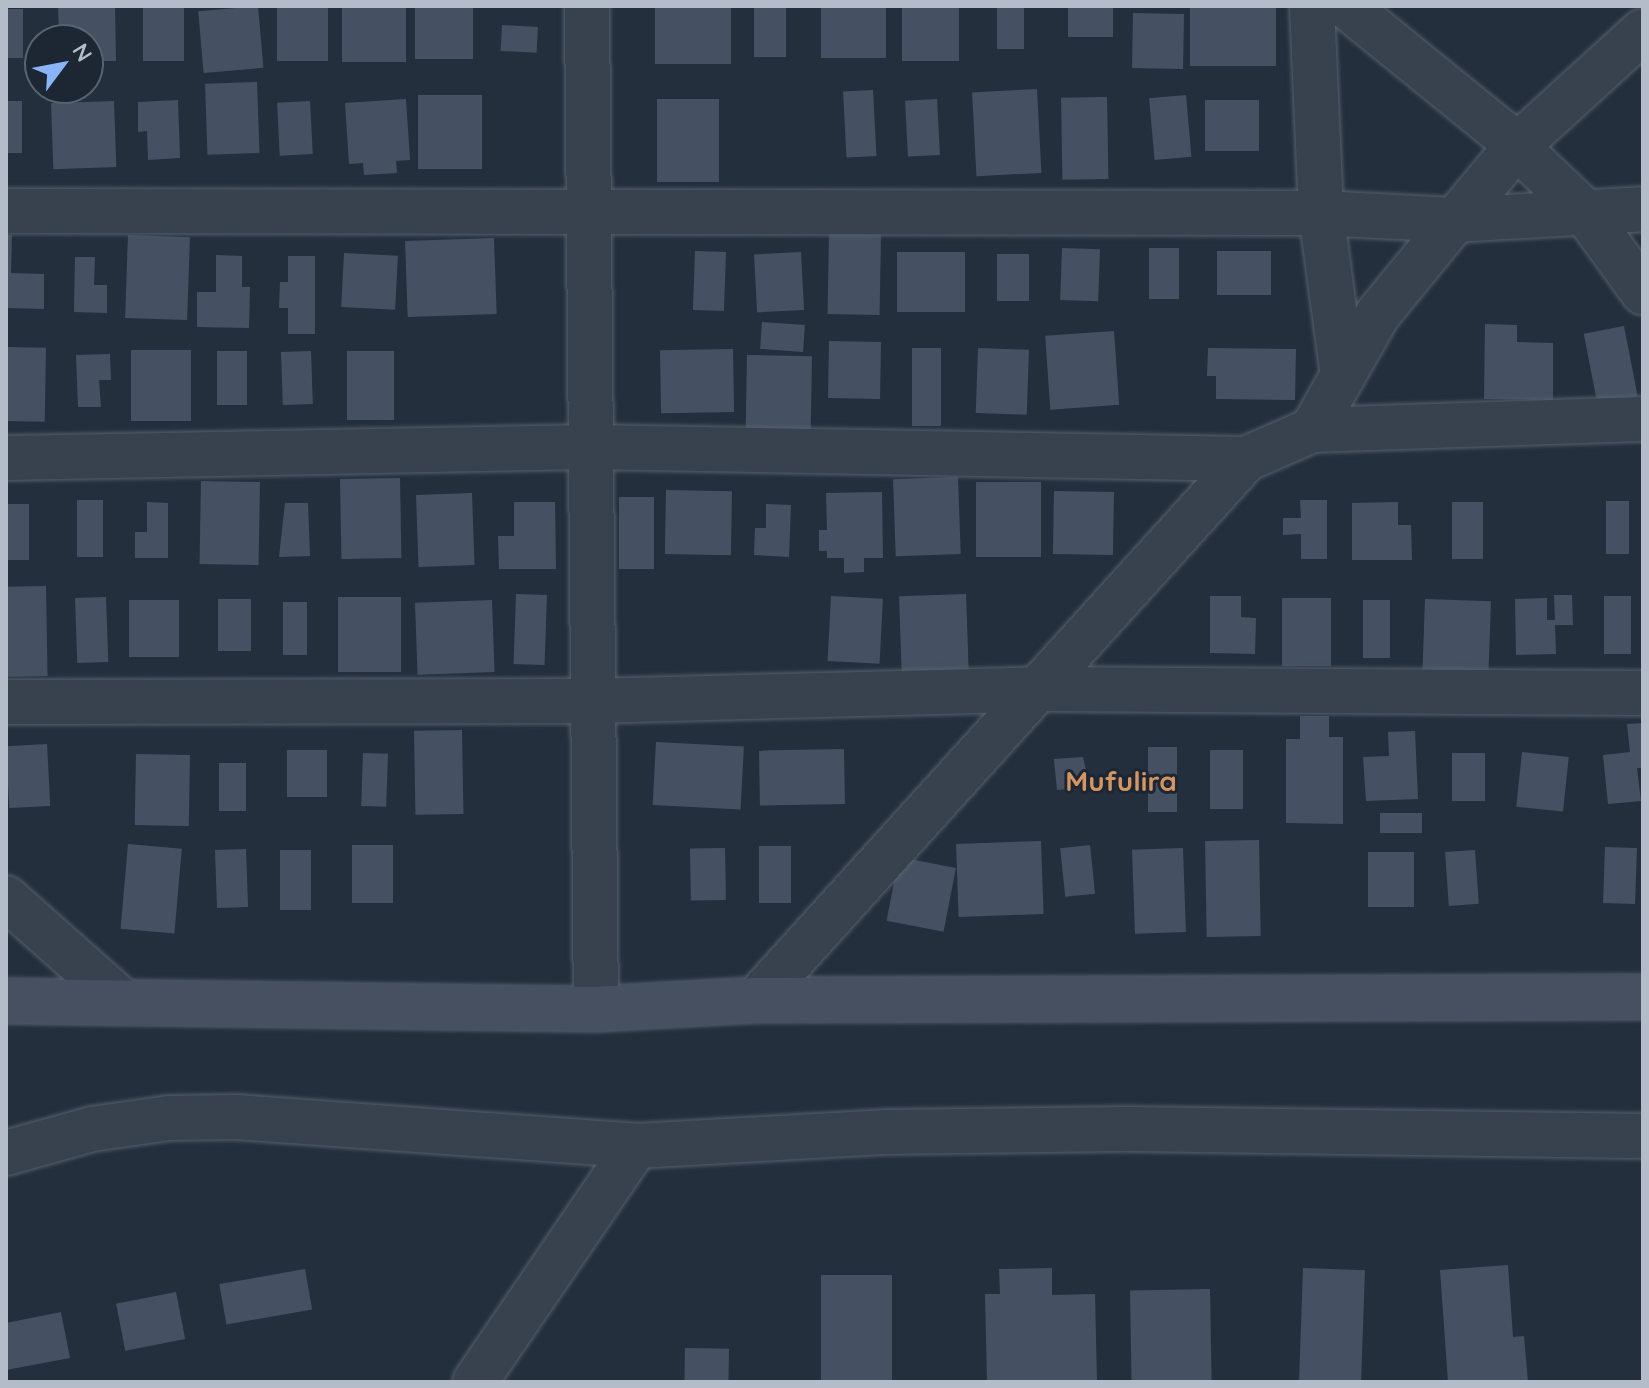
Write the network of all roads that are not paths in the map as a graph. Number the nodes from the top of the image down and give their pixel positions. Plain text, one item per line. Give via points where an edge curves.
1 (587, 6) edge
2 (1312, 6) edge
3 (1346, 6) edge
4 (1643, 31) edge
5 (1516, 147) junction
6 (1643, 209) edge
7 (6, 211) edge
8 (588, 211) junction
9 (1585, 212) junction
10 (1321, 213) junction
11 (1455, 220) junction
12 (1643, 292) edge
13 (1343, 376) junction
14 (1643, 419) edge
15 (1312, 430) junction
16 (591, 447) junction
17 (6, 458) edge
18 (1246, 459) junction
19 (1041, 689) junction
20 (1643, 693) edge
21 (593, 701) junction
22 (6, 702) edge
23 (6, 898) edge
24 (1643, 997) edge
25 (121, 1000) junction
26 (756, 1000) junction
27 (6, 1001) edge
28 (596, 1009) junction
29 (1643, 1136) edge
30 (636, 1146) junction
31 (6, 1153) edge
32 (475, 1382) edge

1 - 8 street
2 - 10 street
3 - 5 street
4 - 5 street
5 - 9 street
5 - 11 street
6 - 9 street
7 - 8 street
8 - 10 street
8 - 16 street
9 - 11 street
9 - 12 street
10 - 11 street
10 - 13 street
11 - 13 street via 1378,314
13 - 15 street
14 - 15 street
15 - 18 street
16 - 17 street
16 - 18 street
16 - 21 street
18 - 19 street
19 - 20 street
19 - 21 street
19 - 26 street
21 - 22 street
21 - 28 street
23 - 25 street
24 - 26 street
25 - 27 street
25 - 28 street
26 - 28 street
29 - 30 street via 1129,1129 884,1132
30 - 31 street via 236,1117 169,1118 92,1129
30 - 32 street

